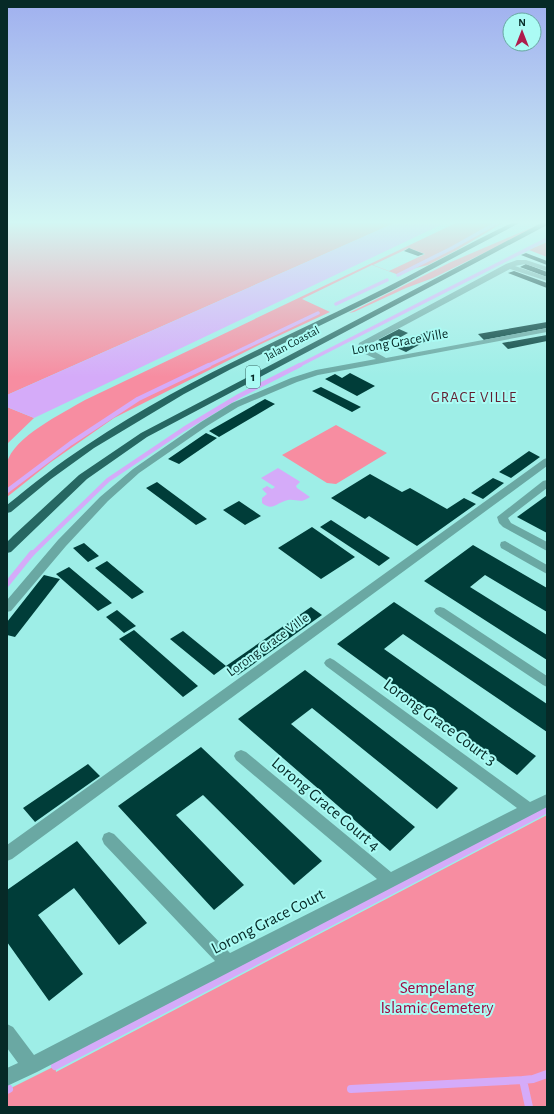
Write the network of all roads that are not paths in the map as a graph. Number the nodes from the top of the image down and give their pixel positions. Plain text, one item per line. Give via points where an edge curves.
1 (420, 273) edge
2 (451, 273) edge
3 (496, 273) edge
4 (529, 273) edge
5 (547, 279) edge
6 (547, 330) edge
7 (384, 360) junction
8 (547, 461) edge
9 (547, 482) edge
10 (7, 510) edge
11 (505, 545) dead end
12 (547, 547) edge
13 (7, 550) edge
14 (547, 570) edge
15 (7, 608) edge
16 (440, 611) dead end
17 (330, 663) dead end
18 (547, 682) edge
19 (241, 756) dead end
20 (547, 800) edge
21 (529, 809) junction
22 (109, 839) dead end
23 (7, 854) edge
24 (389, 880) junction
25 (228, 963) junction
26 (7, 1033) edge
27 (31, 1066) junction
28 (7, 1077) edge

1 - 10 highway, Jalan Coastal / 1 via 166,400 105,437 26,493
2 - 13 highway, Jalan Coastal / 1 via 144,435 83,477 16,538
3 - 7 street via 362,345 364,350
4 - 5 street
6 - 7 street, Lorong Grace Ville
7 - 15 street, Lorong Grace Ville via 316,373 294,380 235,406 204,424 136,471 104,499 62,543
8 - 23 street, Lorong Grace Ville
9 - 12 street via 502,517 504,523
11 - 14 street
16 - 18 street
17 - 21 street, Lorong Grace Court 3
19 - 24 street, Lorong Grace Court 4
20 - 21 street, Lorong Grace Court
21 - 24 street, Lorong Grace Court
22 - 25 street
24 - 25 street, Lorong Grace Court
25 - 27 street, Lorong Grace Court
26 - 27 street
27 - 28 street, Lorong Grace Court

